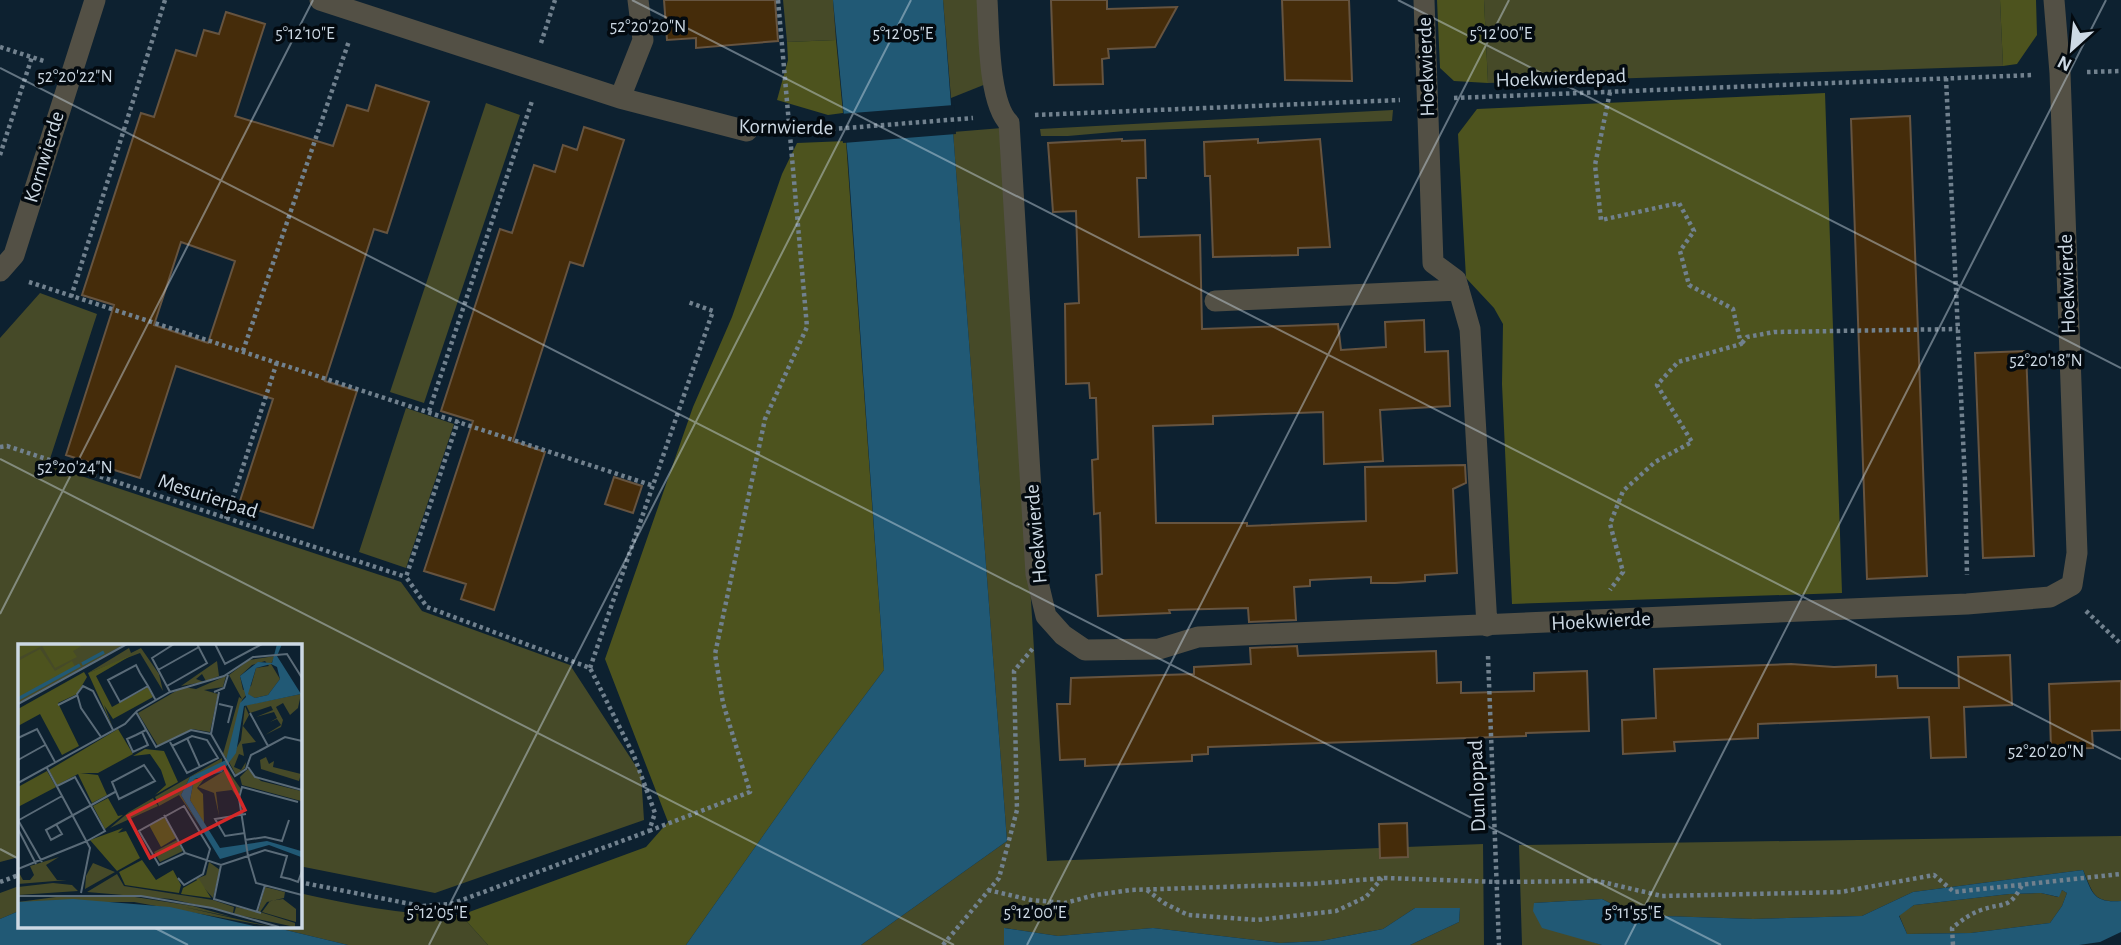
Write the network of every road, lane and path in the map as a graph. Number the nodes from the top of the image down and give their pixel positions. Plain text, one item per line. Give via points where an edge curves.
1 (95, 0) edge
2 (165, 0) edge
3 (320, 0) edge
4 (555, 0) edge
5 (638, 0) edge
6 (778, 0) edge
7 (987, 0) edge
8 (1424, 0) edge
9 (2054, 0) edge
10 (358, 12) junction
11 (0, 47) edge
12 (32, 57) junction
13 (72, 69) junction
14 (2121, 71) edge
15 (537, 72) junction
16 (2060, 74) junction
17 (1947, 78) junction
18 (1610, 92) junction
19 (620, 98) junction
20 (1428, 99) junction
21 (1002, 116) junction
22 (954, 119) dead end
23 (790, 128) junction
24 (747, 131) joint
25 (0, 155) edge
26 (0, 271) edge
27 (24, 280) dead end
28 (1459, 290) junction
29 (71, 297) junction
30 (1215, 301) dead end
31 (688, 302) dead end
32 (1958, 328) junction
33 (1741, 344) junction
34 (243, 351) junction
35 (278, 362) junction
36 (429, 411) junction
37 (458, 421) junction
38 (0, 447) edge
39 (654, 486) junction
40 (226, 519) junction
41 (406, 577) junction
42 (2064, 590) junction
43 (1967, 604) junction
44 (1589, 621) junction
45 (1053, 624) junction
46 (1487, 626) junction
47 (2121, 645) edge
48 (590, 668) junction
49 (649, 831) junction
50 (2121, 874) edge
51 (18, 875) edge
52 (1382, 878) junction
53 (0, 882) edge
54 (301, 882) edge
55 (1497, 882) junction
56 (2022, 885) junction
57 (988, 890) junction
58 (1146, 890) junction
59 (946, 944) edge
60 (1499, 945) edge
61 (1953, 945) edge

1 - 13 street, Kornwierde
2 - 29 path
3 - 10 street, Kornwierde
4 - 15 path
5 - 19 street via 643,40
6 - 23 path
7 - 21 street, Hoekwierde via 992,72
8 - 20 street, Hoekwierde
9 - 16 street, Hoekwierde
10 - 15 street, Kornwierde
10 - 34 path
11 - 12 path
12 - 13 path
12 - 25 path
13 - 26 street, Kornwierde via 13,255
14 - 16 path, Hoekwierdepad
15 - 19 street, Kornwierde
15 - 36 path
16 - 17 path, Hoekwierdepad
16 - 42 street, Hoekwierde via 2077,553 2072,585
17 - 18 path, Hoekwierdepad
17 - 32 path
18 - 20 path, Hoekwierdepad
18 - 33 path via 1595,165 1601,220 1679,203 1694,231 1680,251 1689,285 1733,309
19 - 24 street, Kornwierde
20 - 21 path, Hoekwierdepad
20 - 28 street, Hoekwierde via 1433,263 1456,280
21 - 45 street, Hoekwierde via 1009,123 1036,574 1046,616
22 - 23 path, Kornwierde via 821,130
23 - 24 path, Kornwierde
23 - 49 path via 807,327 765,419 715,654 723,703 750,792
27 - 29 path
28 - 30 street
28 - 46 street, Hoekwierde via 1470,329
29 - 34 path
31 - 39 path via 713,311
32 - 33 path via 1774,332 1747,337
32 - 43 path
33 - 44 path via 1678,362 1657,385 1692,442 1656,462 1623,491 1610,524 1623,572
34 - 35 path
35 - 36 path
35 - 40 path
36 - 37 path
37 - 39 path
37 - 41 path
38 - 40 path, Mesurierpad
39 - 48 path
40 - 41 path, Mesurierpad
41 - 48 path via 427,607
42 - 43 street, Hoekwierde via 2050,597
42 - 47 path
43 - 44 street, Hoekwierde
44 - 46 street, Hoekwierde
45 - 46 street, Hoekwierde via 1085,650 1159,649 1198,637
45 - 57 path via 1014,671 1017,810 999,877
46 - 55 path, Dunloppad
48 - 49 path via 634,756 655,813
49 - 54 path via 451,904 421,905
50 - 56 path
51 - 53 path
52 - 55 path
52 - 58 path
52 - 58 path via 1366,897 1336,911 1257,920 1188,915
55 - 56 path via 1598,881 1662,896 1841,891 1934,875 1954,892
55 - 60 path, Dunloppad
56 - 61 path via 2004,905 1968,915 1952,928
57 - 58 path via 1065,903
57 - 59 path

